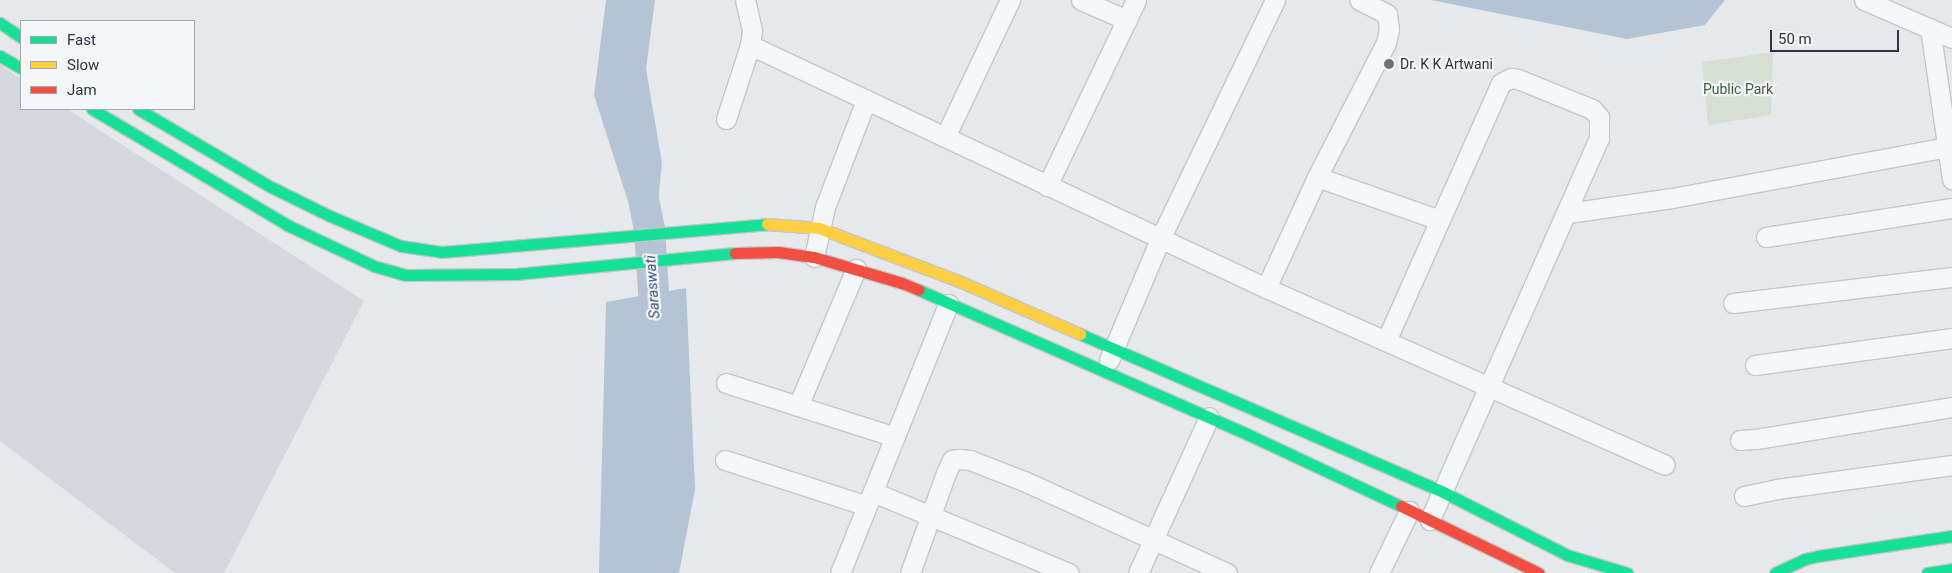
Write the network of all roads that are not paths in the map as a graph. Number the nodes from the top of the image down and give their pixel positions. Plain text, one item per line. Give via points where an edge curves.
1 (745, 0) edge
2 (1010, 0) edge
3 (1081, 0) edge
4 (1136, 0) edge
5 (1275, 0) edge
6 (1359, 0) edge
7 (1864, 0) edge
8 (1127, 20) junction
9 (0, 23) edge
10 (1930, 28) junction
11 (20, 36) edge
12 (1952, 38) edge
13 (750, 45) junction
14 (0, 56) edge
15 (20, 67) edge
16 (866, 100) junction
17 (94, 110) edge
18 (140, 110) edge
19 (726, 119) dead end
20 (945, 138) junction
21 (1950, 147) edge
22 (1317, 177) junction
23 (1952, 178) edge
24 (1047, 186) junction
25 (1952, 208) edge
26 (1568, 213) junction
27 (1440, 220) junction
28 (819, 228) junction
29 (1766, 237) dead end
30 (1160, 239) junction
31 (814, 257) junction
32 (856, 269) junction
33 (1952, 278) edge
34 (1266, 288) junction
35 (1733, 303) dead end
36 (948, 304) junction
37 (1952, 338) edge
38 (1386, 341) junction
39 (1113, 349) junction
40 (1755, 365) dead end
41 (1104, 371) junction
42 (726, 383) dead end
43 (1489, 387) junction
44 (798, 406) junction
45 (1952, 407) edge
46 (1209, 417) junction
47 (895, 437) junction
48 (1740, 440) dead end
49 (725, 460) dead end
50 (1665, 465) dead end
51 (1952, 465) edge
52 (1442, 492) junction
53 (1744, 496) dead end
54 (870, 499) junction
55 (1410, 511) junction
56 (930, 516) junction
57 (1430, 520) junction
58 (1952, 536) edge
59 (1153, 539) junction
60 (1952, 569) edge
61 (840, 573) edge
62 (910, 573) edge
63 (1069, 573) edge
64 (1138, 573) edge
65 (1228, 573) edge
66 (1379, 573) edge
67 (1539, 573) edge
68 (1627, 573) edge
69 (1775, 573) edge
70 (1927, 573) edge

1 - 13 street via 752,30
2 - 20 street
3 - 8 street
4 - 8 street
5 - 30 street
6 - 22 street via 1387,14 1389,30 1386,42
7 - 10 street
8 - 24 street
9 - 11 main road
10 - 12 street
10 - 21 street
13 - 16 street
13 - 19 street
14 - 15 main road
16 - 20 street
16 - 28 street
17 - 31 main road via 287,225 374,266 406,275 516,274 718,253 778,252
18 - 28 main road via 271,187 401,246 442,252 713,226 787,224
20 - 24 street
21 - 23 street
21 - 26 street via 1672,198
22 - 27 street
22 - 34 street
24 - 30 street
25 - 29 street
26 - 27 street via 1599,138 1600,117 1592,109 1511,78 1501,83 1495,93
26 - 43 street
27 - 38 street
28 - 31 street
28 - 39 main road via 961,282
30 - 34 street
30 - 39 street
31 - 32 main road
32 - 36 main road via 902,283
32 - 44 street
33 - 35 street
34 - 38 street
36 - 41 main road
36 - 47 street
37 - 40 street
38 - 43 street
39 - 41 street
39 - 52 main road
41 - 46 main road
42 - 44 street
43 - 50 street
43 - 52 street
44 - 47 street
45 - 48 street
46 - 55 main road
46 - 59 street
47 - 54 street
49 - 54 street
51 - 53 street
52 - 57 street
52 - 68 main road via 1566,555
54 - 56 street
54 - 61 street
55 - 57 main road
55 - 66 street
56 - 59 street via 952,460 970,460
56 - 62 street
56 - 63 street
57 - 67 main road
58 - 69 main road via 1818,556
59 - 64 street
59 - 65 street
60 - 70 main road

